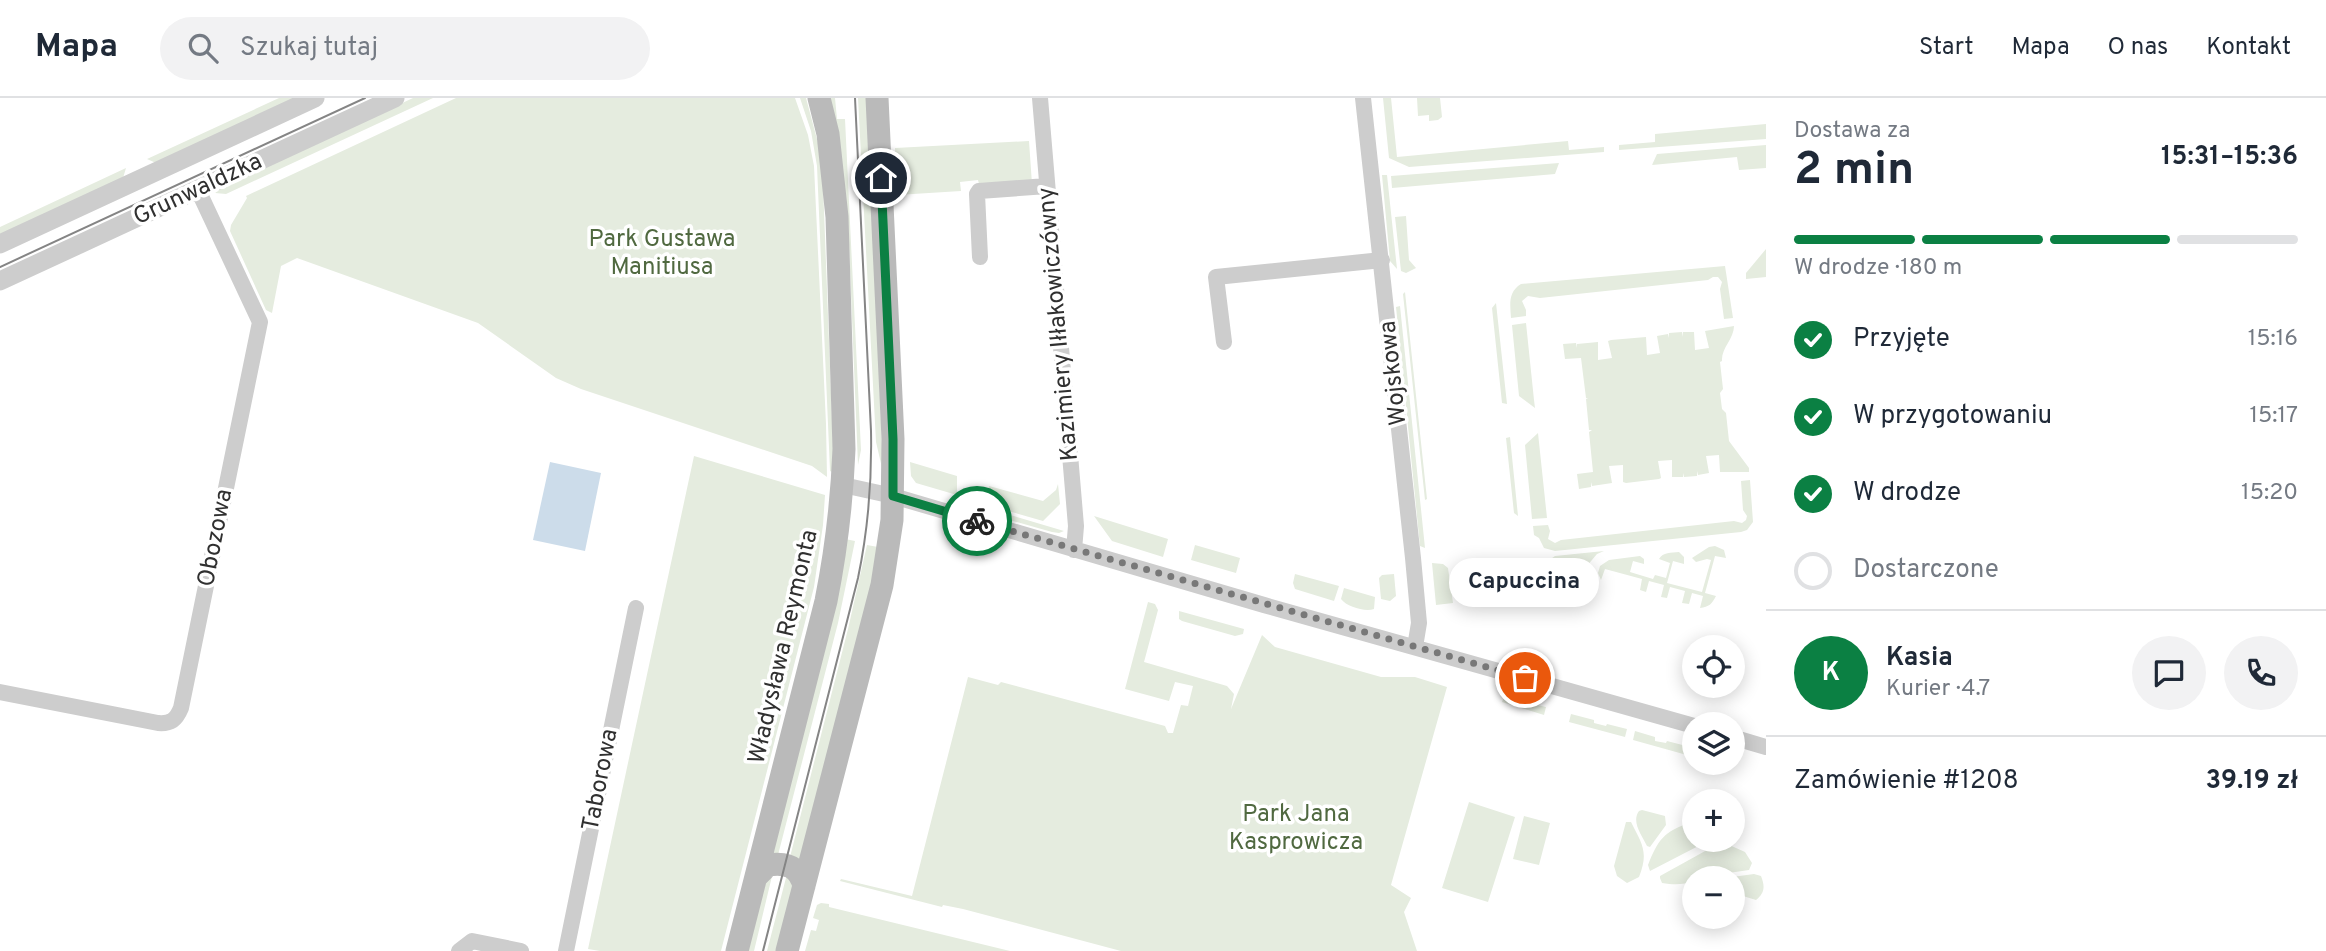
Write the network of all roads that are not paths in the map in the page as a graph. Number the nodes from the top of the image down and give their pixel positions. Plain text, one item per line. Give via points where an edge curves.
1 (315, 98) edge
2 (395, 98) edge
3 (819, 98) edge
4 (877, 98) edge
5 (1040, 98) edge
6 (1363, 98) edge
7 (1047, 186) junction
8 (198, 190) junction
9 (0, 244) edge
10 (980, 257) dead end
11 (1382, 260) junction
12 (0, 281) edge
13 (1224, 342) dead end
14 (843, 485) junction
15 (893, 496) junction
16 (1074, 550) junction
17 (636, 608) dead end
18 (1415, 647) junction
19 (0, 692) edge
20 (1682, 723) edge
21 (1745, 741) edge
22 (1766, 747) edge
23 (757, 876) junction
24 (804, 886) junction
25 (459, 951) edge
26 (521, 951) edge
27 (566, 951) edge
28 (737, 951) edge
29 (787, 951) edge

1 - 9 street, Grunwaldzka
2 - 8 street, Grunwaldzka
3 - 14 main road, Władysława Reymonta via 828,134 837,217
4 - 15 main road
5 - 7 street, Kazimiery Iłłakowiczówny
6 - 11 street, Wojskowa
7 - 10 street via 979,191
7 - 16 street, Kazimiery Iłłakowiczówny via 1076,526
8 - 12 street, Grunwaldzka
8 - 19 street, Obozowa via 260,322 181,708 168,724
11 - 13 street via 1216,277
11 - 18 street, Wojskowa via 1419,623
14 - 15 street
14 - 23 main road, Władysława Reymonta via 826,601
15 - 16 street
15 - 24 main road via 881,585
16 - 18 street
17 - 27 street, Taborowa
18 - 20 street
21 - 22 street
23 - 24 main road via 768,865 785,864 797,871
23 - 28 main road, Władysława Reymonta
24 - 29 main road
25 - 26 street via 472,941

